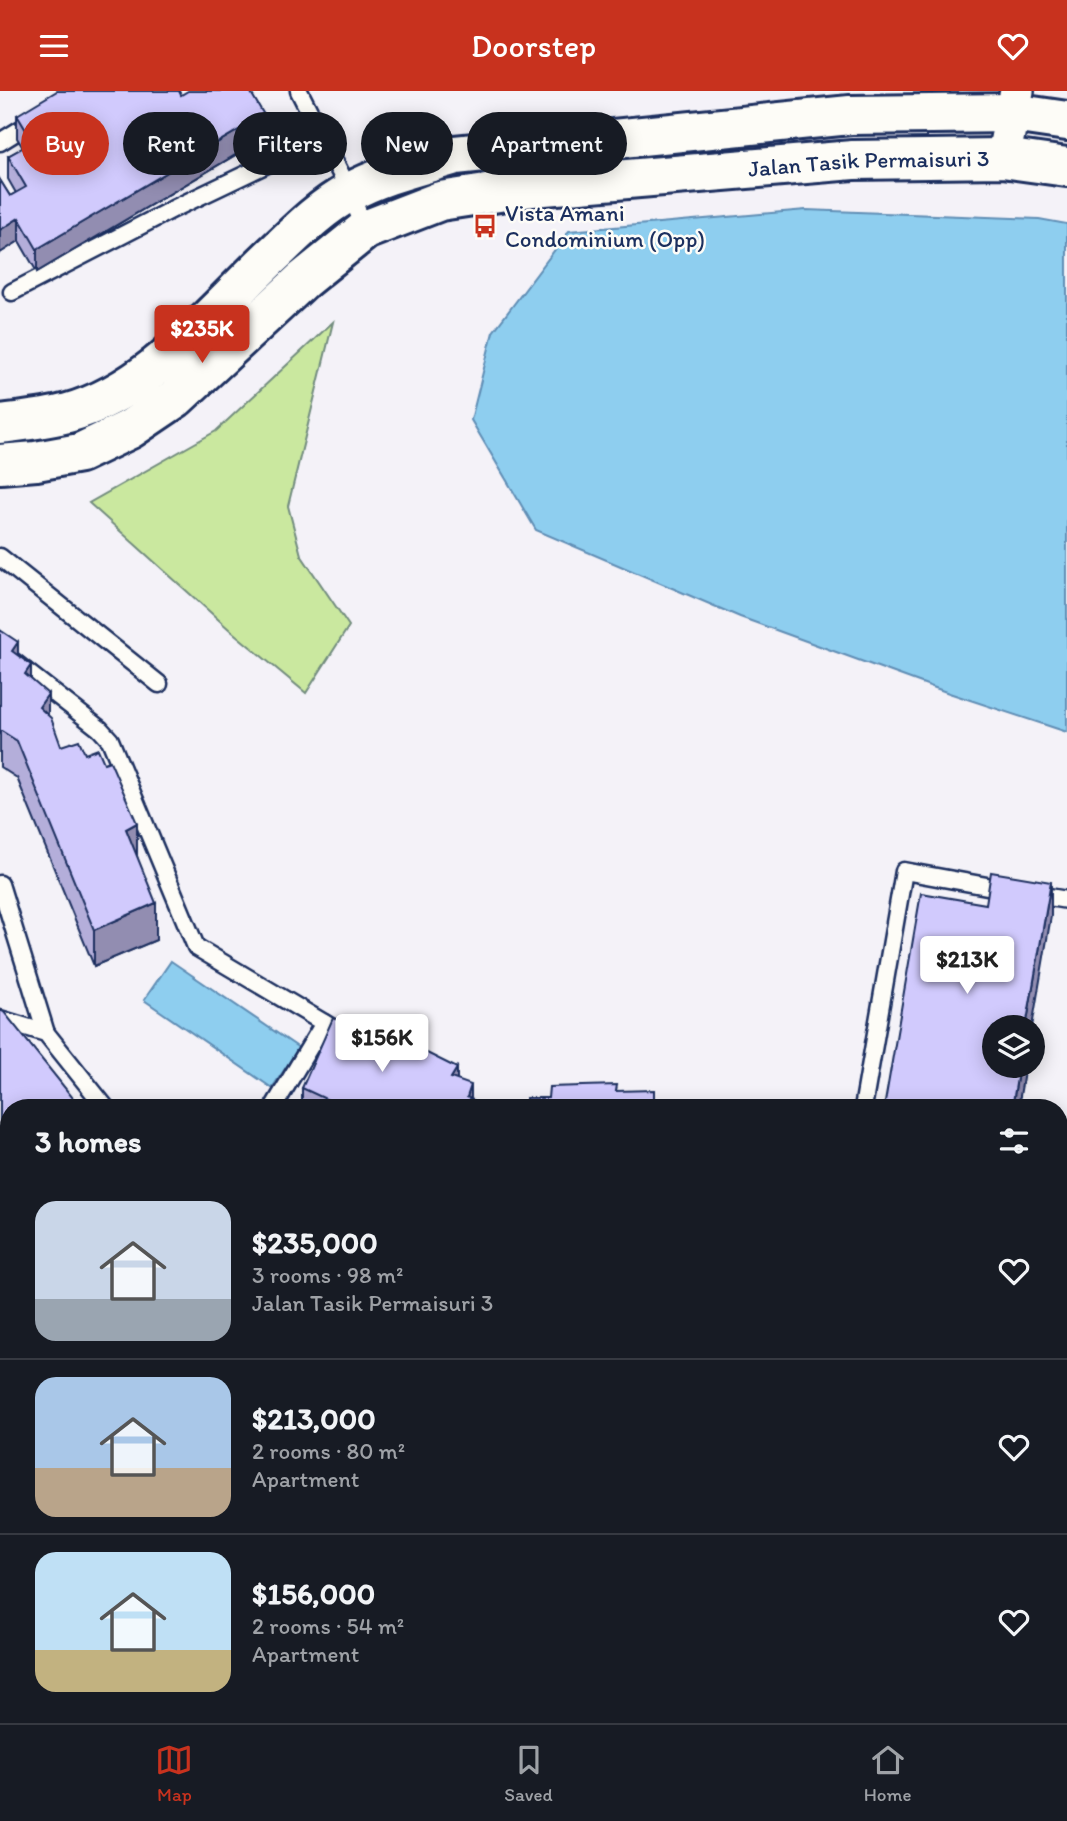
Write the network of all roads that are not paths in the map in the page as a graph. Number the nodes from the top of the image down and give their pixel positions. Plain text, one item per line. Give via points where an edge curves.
1 (299, 91) edge
2 (1014, 102) edge
3 (309, 112) edge
4 (1067, 121) edge
5 (21, 129) edge
6 (0, 142) edge
7 (1003, 158) junction
8 (1067, 167) edge
9 (244, 175) edge
10 (341, 175) edge
11 (350, 192) junction
12 (365, 230) junction
13 (12, 292) dead end
14 (0, 424) edge
15 (0, 464) edge
16 (0, 557) edge
17 (0, 651) edge
18 (159, 684) dead end
19 (0, 884) edge
20 (1067, 900) edge
21 (0, 1019) edge
22 (324, 1023) junction
23 (46, 1033) junction
24 (360, 1044) edge
25 (99, 1099) edge
26 (278, 1099) edge
27 (865, 1099) edge

1 - 3 lane
2 - 4 street, Jalan Tasik Permaisuri 3
2 - 7 street
2 - 11 street, Jalan Tasik Permaisuri 3 via 456,155
5 - 6 lane
7 - 8 street, Jalan Tasik Permaisuri 3
7 - 12 street, Jalan Tasik Permaisuri 3 via 853,160 532,187 440,201
9 - 13 lane
10 - 11 lane
11 - 12 lane
11 - 14 street, Jalan Tasik Permaisuri 3 via 310,219 138,380 69,413
12 - 15 street, Jalan Tasik Permaisuri 3 via 303,280 176,398 130,429 80,453
16 - 18 lane
17 - 22 lane via 110,740 196,947
19 - 23 lane
20 - 27 lane via 904,871
21 - 23 lane
22 - 24 lane
22 - 26 lane
23 - 25 lane

